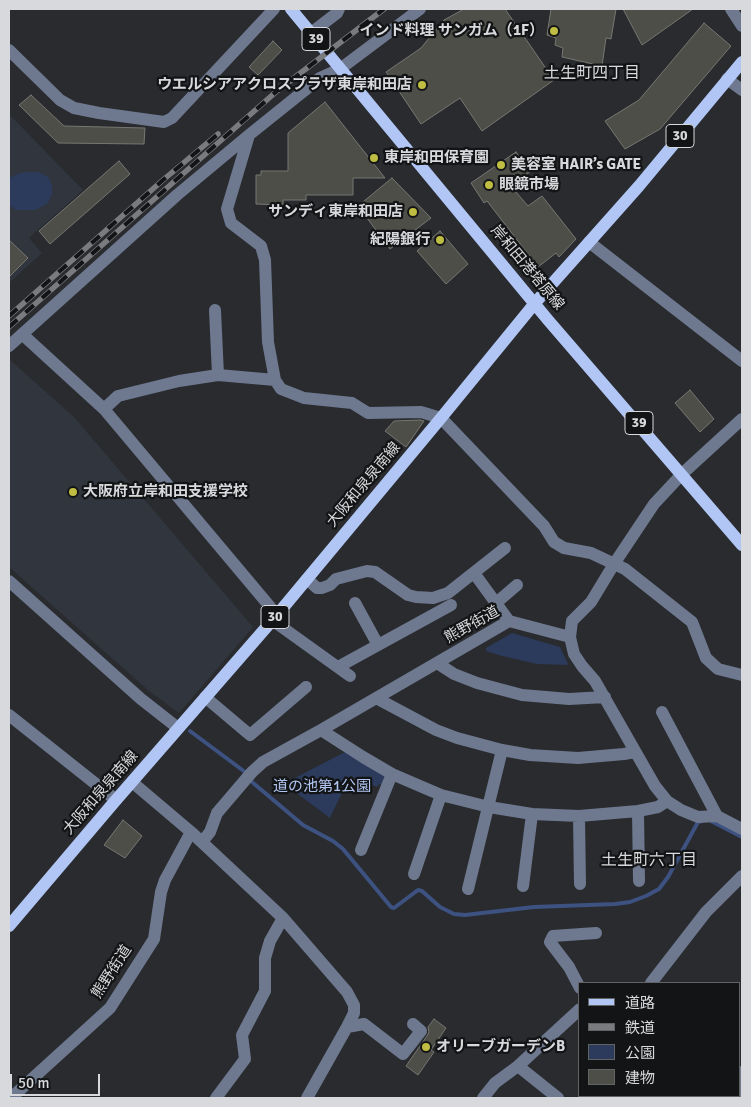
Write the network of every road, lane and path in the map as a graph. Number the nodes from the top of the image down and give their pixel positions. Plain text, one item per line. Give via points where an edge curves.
1 (269, 9) edge
2 (291, 9) edge
3 (339, 9) edge
4 (420, 9) edge
5 (730, 9) edge
6 (742, 26) edge
7 (311, 33) junction
8 (9, 50) edge
9 (742, 62) edge
10 (340, 69) junction
11 (727, 79) junction
12 (742, 90) edge
13 (249, 135) junction
14 (589, 242) junction
15 (535, 303) junction
16 (215, 310) dead end
17 (22, 334) junction
18 (9, 346) edge
19 (742, 361) edge
20 (218, 375) junction
21 (275, 380) junction
22 (104, 409) junction
23 (441, 418) junction
24 (742, 419) edge
25 (682, 474) junction
26 (742, 544) edge
27 (505, 548) dead end
28 (614, 564) junction
29 (474, 573) junction
30 (307, 579) junction
31 (9, 581) edge
32 (517, 585) dead end
33 (354, 603) dead end
34 (496, 603) junction
35 (451, 605) dead end
36 (275, 617) junction
37 (509, 621) junction
38 (570, 637) junction
39 (378, 645) junction
40 (437, 663) junction
41 (338, 667) junction
42 (742, 675) edge
43 (350, 676) dead end
44 (306, 687) dead end
45 (205, 697) junction
46 (605, 697) junction
47 (376, 698) junction
48 (662, 712) dead end
49 (9, 715) edge
50 (178, 728) junction
51 (321, 730) junction
52 (502, 750) junction
53 (635, 752) junction
54 (392, 774) junction
55 (132, 782) junction
56 (441, 795) junction
57 (116, 800) junction
58 (667, 801) junction
59 (489, 807) junction
60 (638, 811) junction
61 (532, 814) junction
62 (580, 816) junction
63 (717, 816) junction
64 (742, 829) edge
65 (191, 832) junction
66 (202, 842) junction
67 (361, 850) dead end
68 (414, 874) dead end
69 (742, 876) edge
70 (639, 881) dead end
71 (580, 884) dead end
72 (523, 886) dead end
73 (468, 889) dead end
74 (283, 918) junction
75 (9, 926) edge
76 (596, 933) dead end
77 (652, 982) edge
78 (578, 984) edge
79 (578, 1010) edge
80 (412, 1024) dead end
81 (347, 1027) junction
82 (518, 1066) junction
83 (11, 1098) edge
84 (216, 1098) edge
85 (307, 1098) edge
86 (483, 1098) edge
87 (558, 1098) edge

1 - 8 street via 172,118 164,122 74,108 60,100
2 - 7 main road, 岸和田港塔原線 / 39
3 - 7 street
4 - 10 street
5 - 6 street
7 - 10 main road, 岸和田港塔原線 / 39
9 - 11 main road, 大阪和泉泉南線 / 30
10 - 13 street via 320,78
10 - 15 main road, 岸和田港塔原線 / 39
11 - 12 street
11 - 14 main road, 大阪和泉泉南線 / 30
13 - 17 street via 177,194
13 - 21 street via 227,209 231,223 260,246 264,260 268,342
14 - 15 main road, 大阪和泉泉南線 / 30
14 - 19 street
15 - 23 main road, 大阪和泉泉南線 / 30
15 - 25 main road, 岸和田港塔原線 / 39
16 - 20 street
17 - 18 street
17 - 22 street
20 - 21 street
20 - 22 street via 118,396
21 - 23 street via 281,389 304,398 352,403 368,413 421,412
22 - 36 street
23 - 28 street via 544,526 554,542
23 - 30 main road, 大阪和泉泉南線 / 30
24 - 25 street
25 - 26 main road, 岸和田港塔原線 / 39
25 - 28 street via 654,504
27 - 29 street
28 - 38 street via 591,602 572,621
28 - 42 street via 625,569 692,622 706,658 718,669
29 - 30 street via 448,593 433,598 408,594 367,570 336,579 322,588 317,588
29 - 34 street
30 - 36 main road, 大阪和泉泉南線 / 30
31 - 50 street via 140,699
32 - 34 street
33 - 39 street
34 - 37 street
35 - 39 street
36 - 41 street
36 - 45 main road, 大阪和泉泉南線 / 30
37 - 38 street, 熊野街道
37 - 40 street, 熊野街道
38 - 46 street via 574,654
39 - 41 street
40 - 46 street via 477,683 522,695 569,699
40 - 47 street, 熊野街道
41 - 43 street
44 - 45 street via 250,735
45 - 50 main road, 大阪和泉泉南線 / 30
46 - 53 street
47 - 51 street, 熊野街道
47 - 52 street via 436,730
48 - 63 street
49 - 57 street
50 - 55 main road, 大阪和泉泉南線 / 30
51 - 54 street
51 - 66 street, 熊野街道 via 262,762 217,813 210,832
52 - 53 street via 578,758
52 - 59 street
53 - 58 street
54 - 56 street
54 - 67 street
55 - 57 main road, 大阪和泉泉南線 / 30
55 - 65 street
56 - 59 street
56 - 68 street
57 - 75 main road, 大阪和泉泉南線 / 30
58 - 60 street via 658,807
58 - 63 street via 698,817
59 - 61 street
59 - 73 street
60 - 62 street
60 - 70 street
61 - 62 street
61 - 72 street
62 - 71 street
63 - 64 street
65 - 66 street
65 - 83 street, 熊野街道 via 165,880 154,939 110,1008
66 - 74 street
69 - 77 street via 706,912
74 - 81 street via 347,992 354,1004 354,1013
74 - 84 street via 265,958 265,990 242,1035 246,1059
76 - 78 street via 553,936 550,942
79 - 82 street
80 - 81 street via 421,1031 403,1054 364,1024
81 - 85 street
82 - 86 street via 495,1083
82 - 87 street

